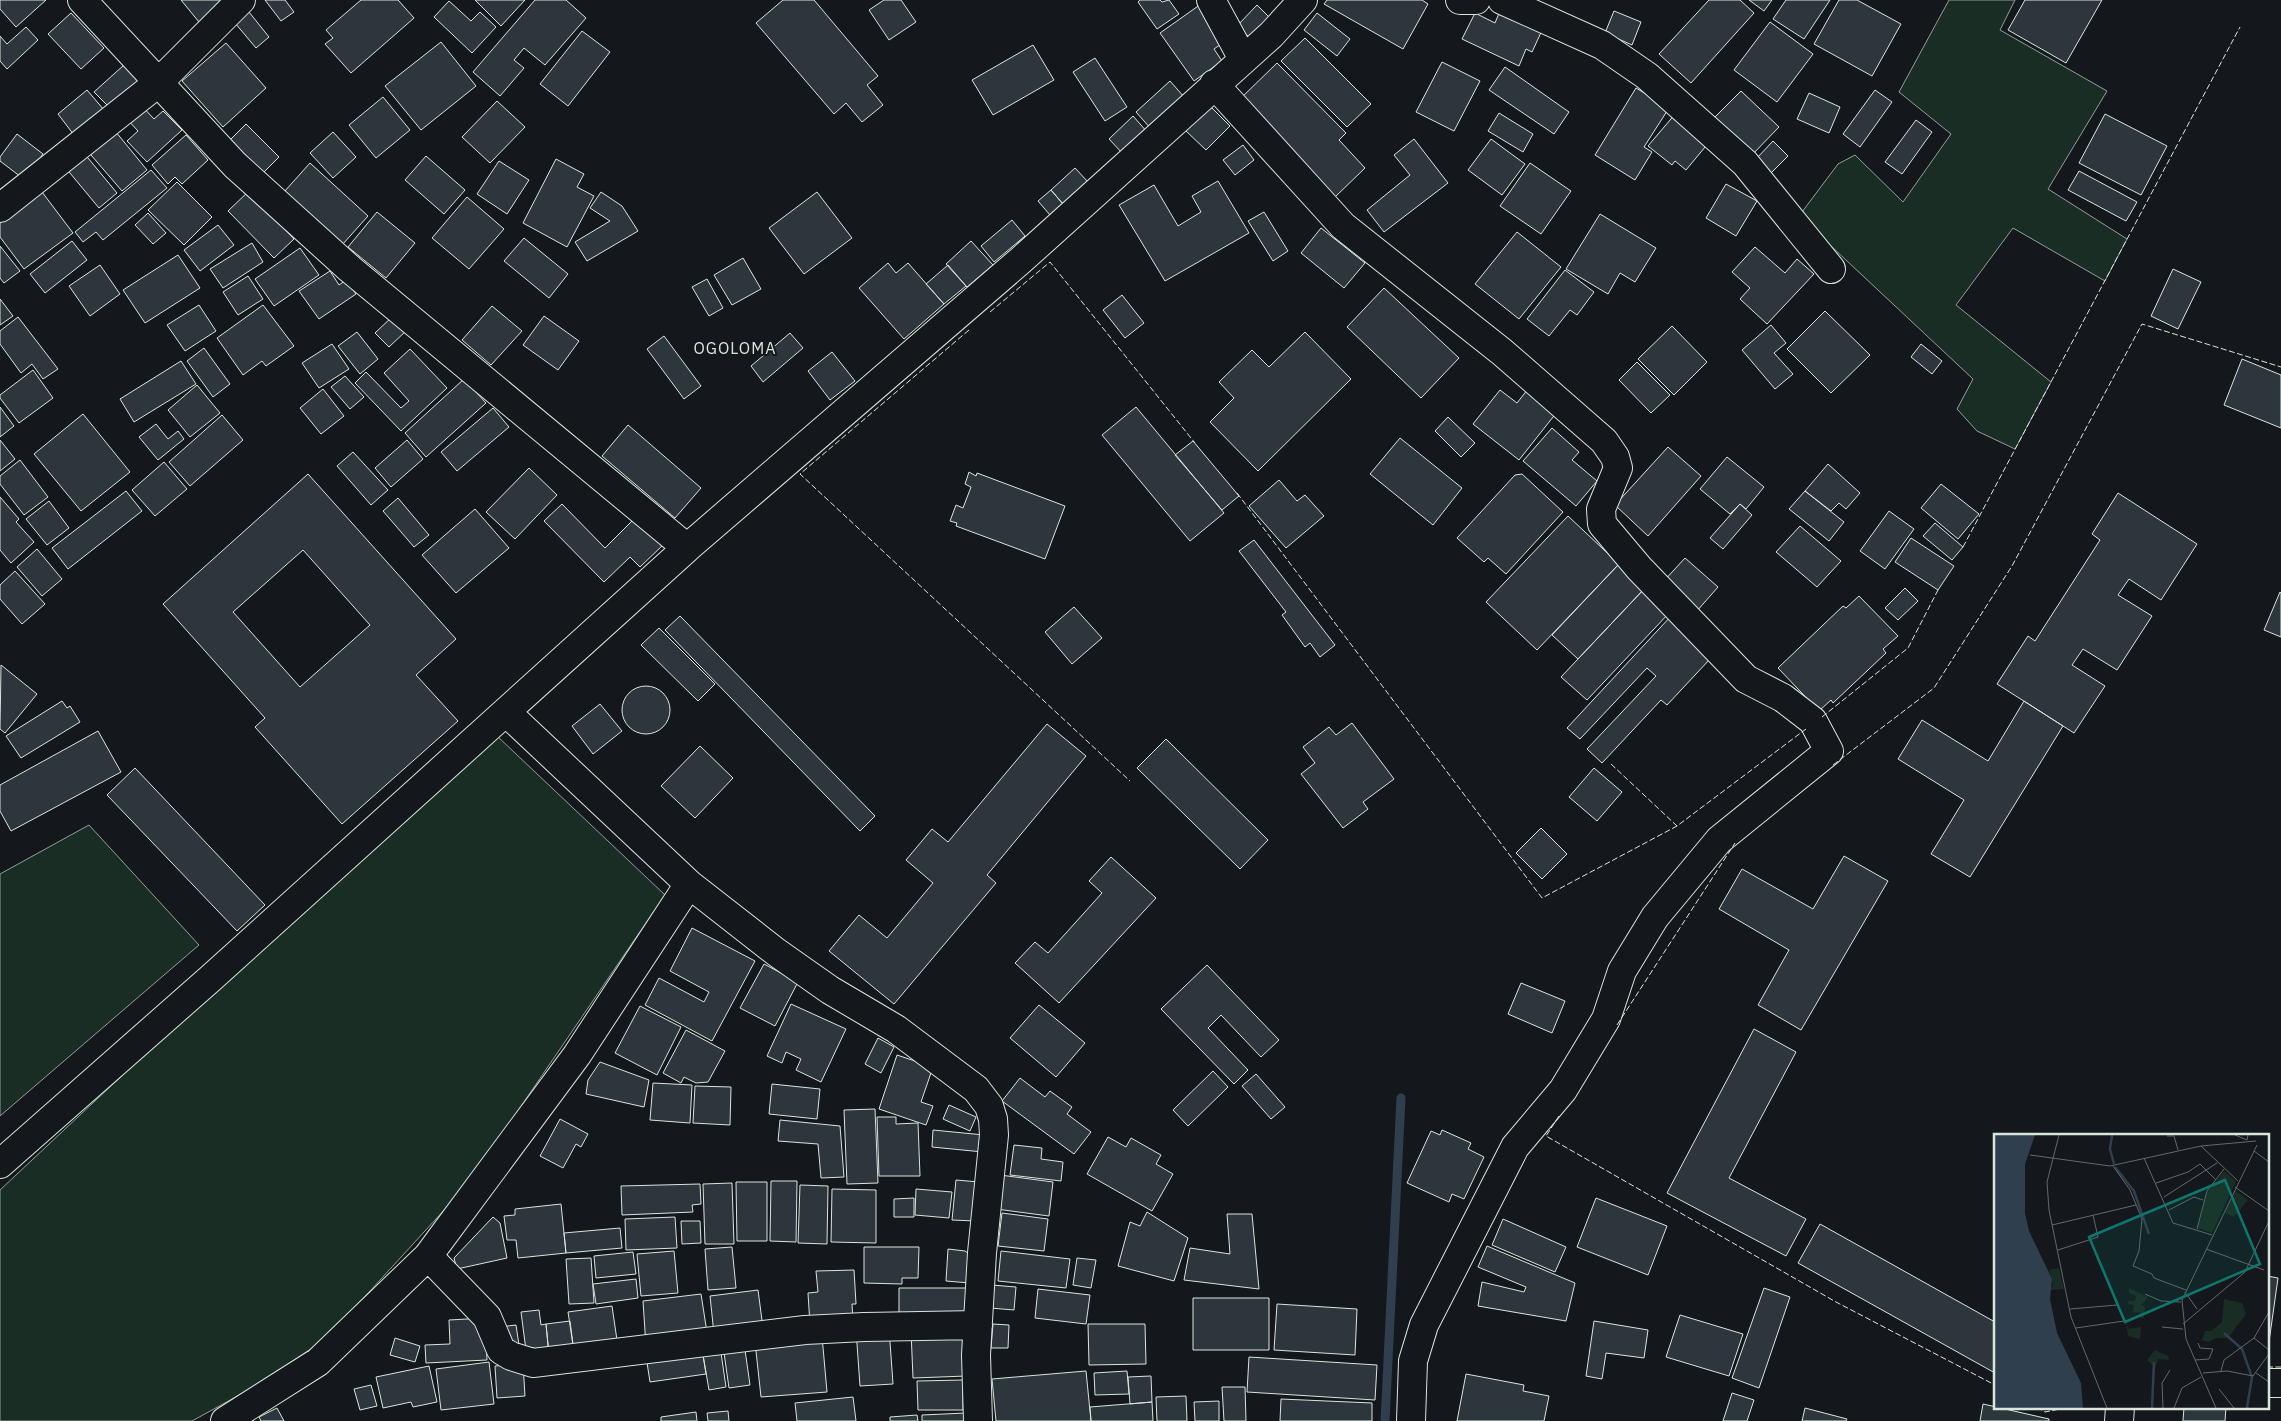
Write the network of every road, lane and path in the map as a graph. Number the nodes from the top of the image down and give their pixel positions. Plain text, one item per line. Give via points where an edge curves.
1 (82, 0) edge
2 (240, 0) edge
3 (1211, 0) edge
4 (1303, 0) edge
5 (1460, 0) edge
6 (1476, 0) edge
7 (1502, 0) edge
8 (1244, 58) junction
9 (158, 83) junction
10 (1214, 84) junction
11 (0, 208) edge
12 (1831, 269) dead end
13 (687, 548) junction
14 (506, 712) junction
15 (689, 884) junction
16 (0, 1164) edge
17 (428, 1256) junction
18 (978, 1325) junction
19 (2268, 1383) edge
20 (2281, 1383) edge
21 (2120, 1408) edge
22 (226, 1421) edge
23 (978, 1421) edge
24 (1411, 1421) edge
25 (2119, 1421) edge

1 - 9 street
2 - 9 street
3 - 8 street
4 - 8 street via 1271,35
5 - 6 street
7 - 12 street via 1602,45 1647,76 1745,164
8 - 10 street
9 - 11 street
9 - 13 street via 234,165 350,269
10 - 13 street via 1021,260
10 - 24 street via 1343,226 1502,352 1604,441 1618,468 1602,509 1602,524 1639,568 1746,679 1783,698 1813,721 1829,751 1719,840 1655,917 1622,971 1606,1019 1563,1090 1515,1147 1424,1325 1413,1361
13 - 14 street
14 - 15 street
14 - 16 street
15 - 17 street via 577,1054
15 - 18 street via 830,990 896,1029 976,1089 989,1106 994,1135
17 - 18 street via 487,1317 501,1350 533,1363 805,1330
17 - 22 street via 318,1362
18 - 23 street
19 - 20 street
21 - 25 street

